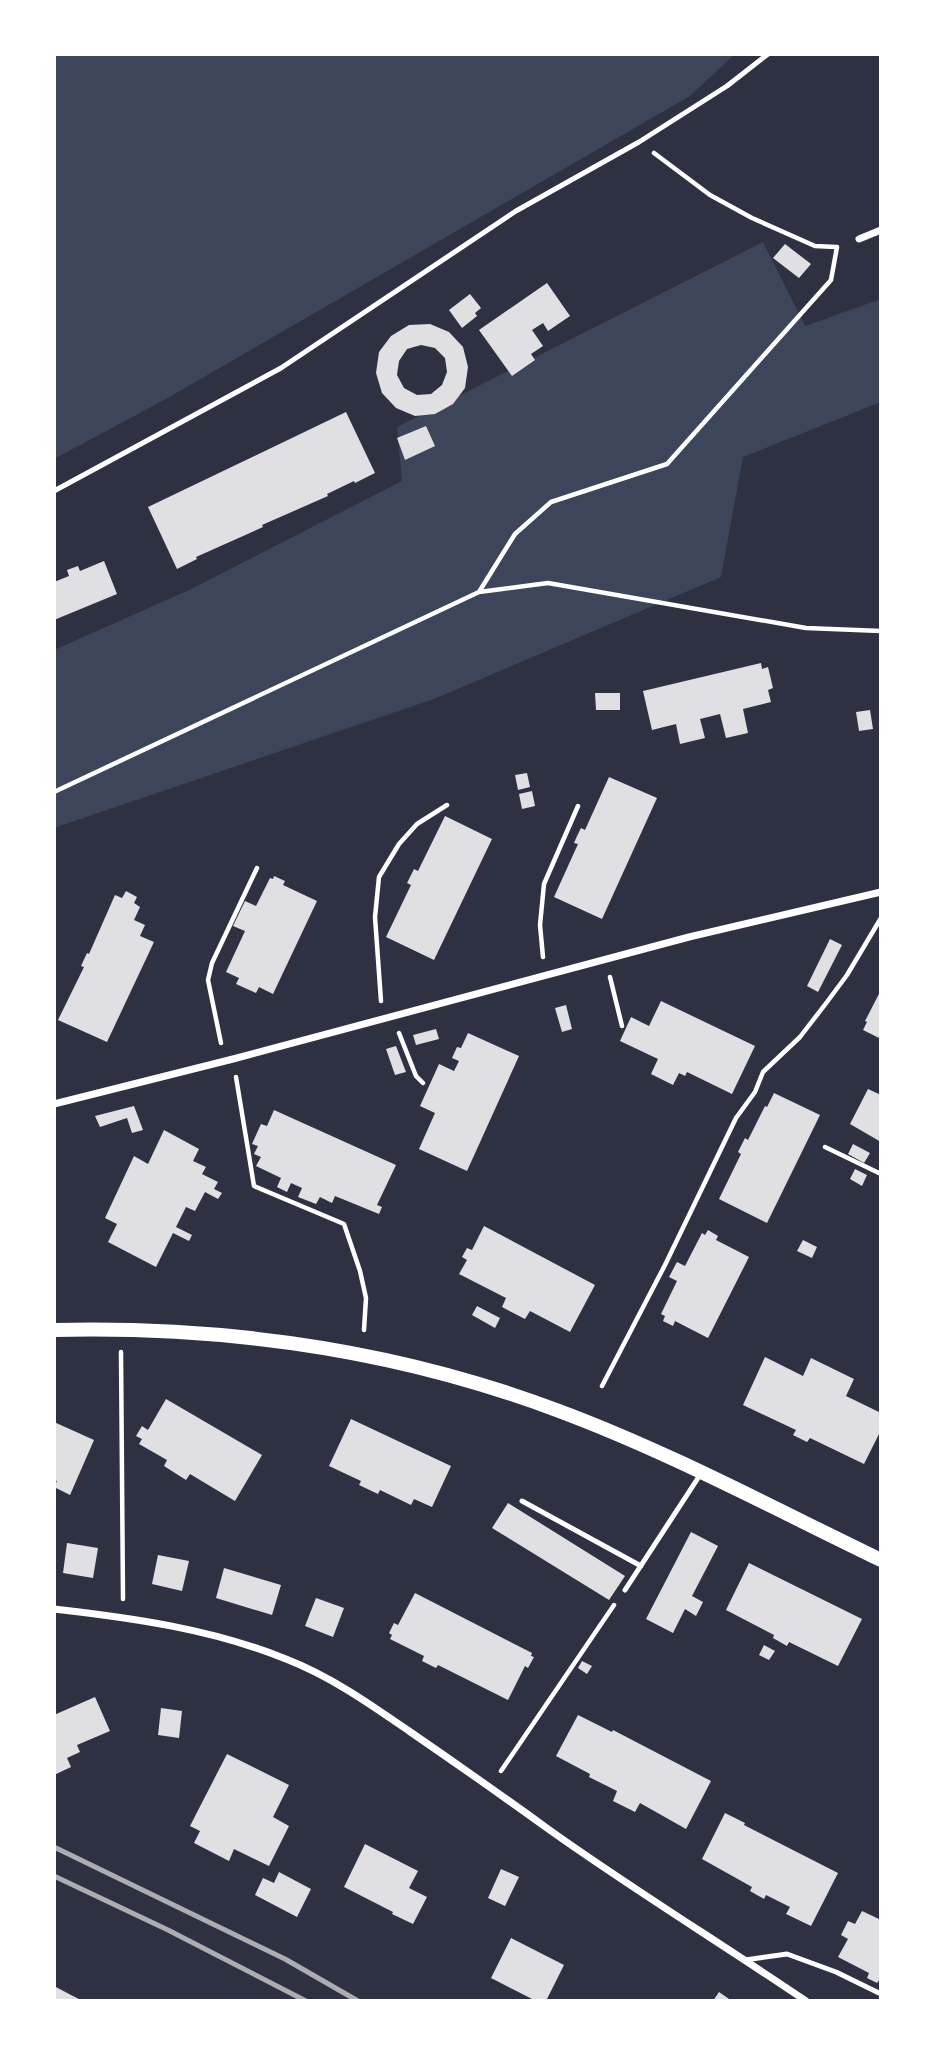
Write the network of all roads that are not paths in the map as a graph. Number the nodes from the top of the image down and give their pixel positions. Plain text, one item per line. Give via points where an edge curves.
1 (768, 54) edge
2 (881, 230) edge
3 (859, 239) road end
4 (54, 491) edge
5 (881, 892) edge
6 (54, 1104) edge
7 (54, 1330) edge
8 (701, 1473) junction
9 (522, 1501) dead end
10 (881, 1560) edge
11 (641, 1566) junction
12 (625, 1590) road end
13 (54, 1609) edge
14 (745, 1959) junction
15 (881, 1994) edge
16 (806, 2001) edge

1 - 4 lane via 727,86 516,211 281,368
2 - 3 street
5 - 6 street via 689,937
7 - 8 main road via 229,1336 416,1367 559,1411
8 - 10 main road
8 - 11 lane
9 - 11 lane
11 - 12 lane
13 - 14 street via 193,1629 287,1659 331,1680
14 - 15 lane via 786,1954
14 - 16 street

